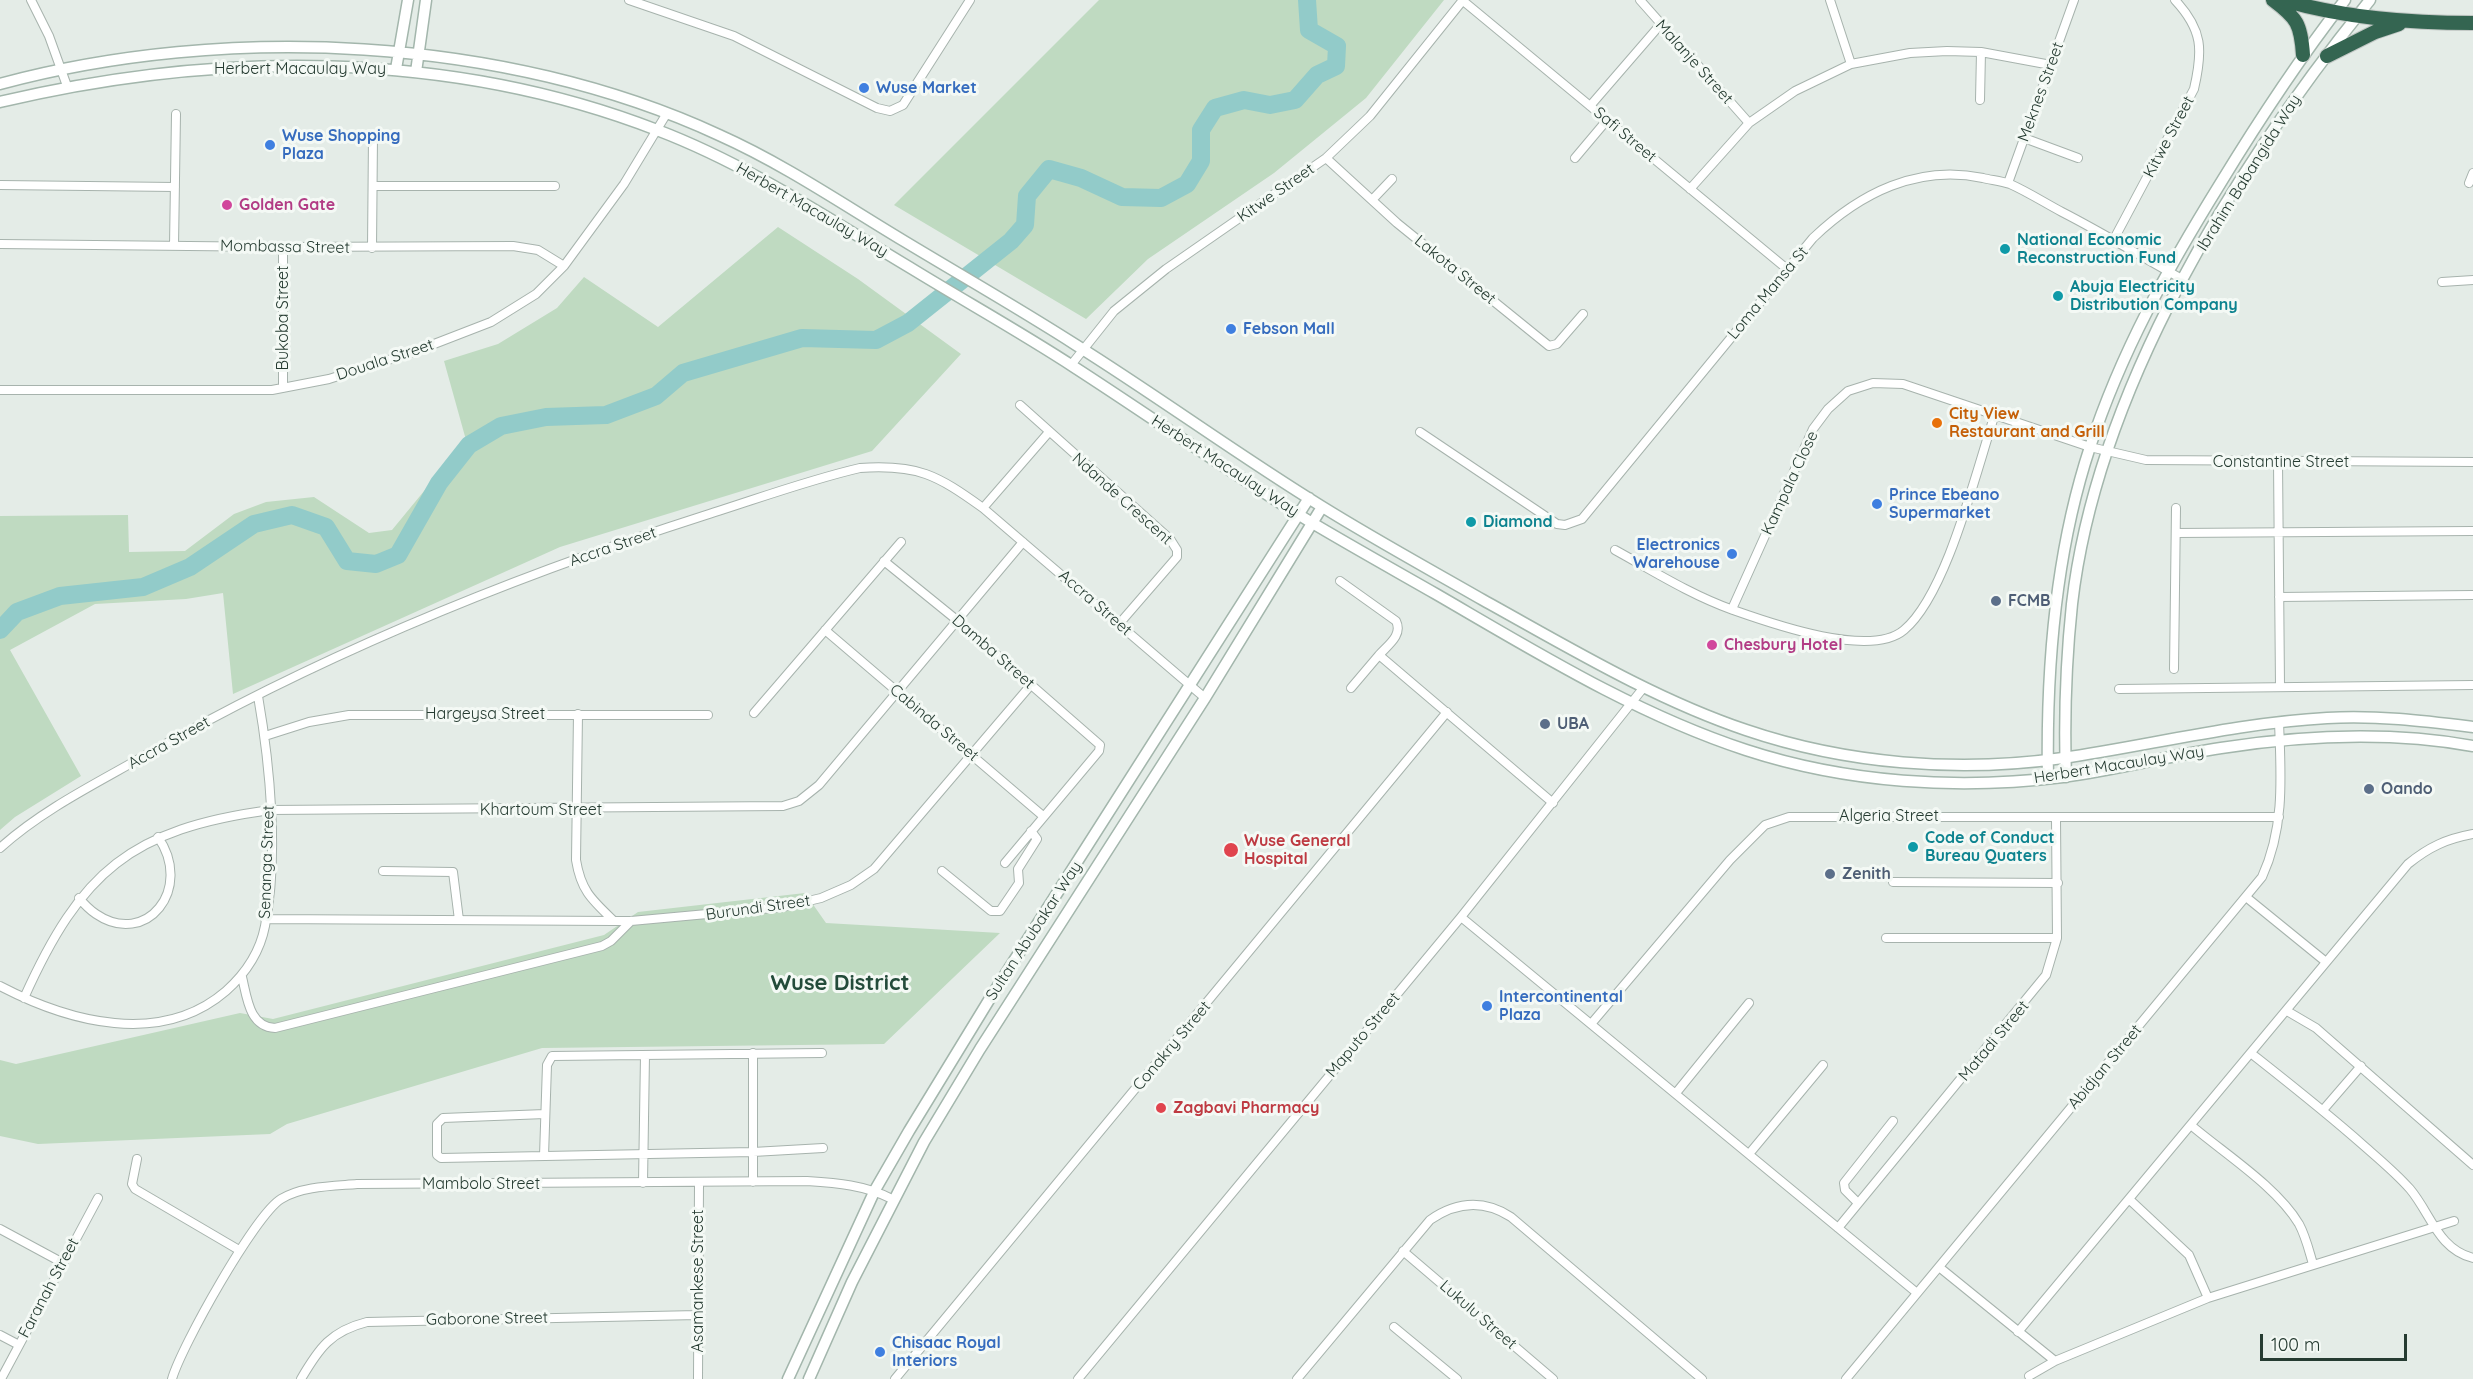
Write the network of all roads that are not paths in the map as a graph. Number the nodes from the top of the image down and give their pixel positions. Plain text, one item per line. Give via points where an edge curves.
1 (31, 0) edge
2 (408, 0) edge
3 (426, 0) edge
4 (629, 0) edge
5 (970, 0) edge
6 (1463, 0) edge
7 (1640, 0) edge
8 (1830, 0) edge
9 (2074, 0) edge
10 (2175, 0) edge
11 (2273, 0) edge
12 (2283, 0) edge
13 (2345, 0) edge
14 (2370, 0) edge
15 (2335, 12) junction
16 (2357, 16) junction
17 (2404, 23) junction
18 (2473, 23) edge
19 (1660, 25) junction
20 (399, 51) junction
21 (1981, 52) junction
22 (419, 53) junction
23 (2303, 55) junction
24 (2327, 56) junction
25 (1851, 64) junction
26 (2050, 65) junction
27 (61, 67) junction
28 (396, 69) junction
29 (416, 72) junction
30 (0, 84) edge
31 (68, 86) junction
32 (1980, 100) dead end
33 (0, 102) edge
34 (1590, 106) junction
35 (667, 113) junction
36 (176, 114) dead end
37 (1607, 120) junction
38 (1749, 123) junction
39 (658, 130) junction
40 (373, 136) dead end
41 (2024, 138) junction
42 (1326, 158) junction
43 (1575, 158) dead end
44 (2078, 158) dead end
45 (2473, 173) edge
46 (1392, 179) dead end
47 (2008, 183) junction
48 (2469, 183) dead end
49 (0, 185) edge
50 (373, 186) junction
51 (555, 186) dead end
52 (175, 187) junction
53 (1690, 189) junction
54 (1372, 200) junction
55 (2114, 239) junction
56 (0, 244) edge
57 (174, 246) junction
58 (283, 247) junction
59 (372, 248) junction
60 (564, 266) junction
61 (1787, 269) junction
62 (2166, 270) junction
63 (2182, 279) junction
64 (2473, 280) edge
65 (2442, 282) dead end
66 (1583, 314) dead end
67 (1082, 349) junction
68 (1071, 365) junction
69 (283, 388) junction
70 (0, 390) edge
71 (1020, 405) dead end
72 (1995, 414) junction
73 (1048, 432) junction
74 (1420, 432) dead end
75 (2090, 447) junction
76 (2107, 452) junction
77 (2278, 462) junction
78 (2473, 462) edge
79 (1309, 498) junction
80 (983, 507) junction
81 (1322, 507) junction
82 (2176, 507) dead end
83 (1299, 514) junction
84 (1313, 523) junction
85 (2473, 531) edge
86 (2176, 533) junction
87 (2279, 533) junction
88 (901, 542) dead end
89 (1023, 542) junction
90 (1615, 550) dead end
91 (884, 561) junction
92 (1340, 581) dead end
93 (2473, 595) edge
94 (2279, 597) junction
95 (1732, 609) junction
96 (958, 621) junction
97 (1119, 624) junction
98 (825, 630) junction
99 (1379, 655) junction
100 (2174, 669) dead end
101 (2473, 685) edge
102 (1030, 686) junction
103 (1191, 686) junction
104 (2280, 686) junction
105 (1644, 687) junction
106 (1351, 688) dead end
107 (2119, 688) dead end
108 (898, 693) junction
109 (258, 696) junction
110 (1205, 698) junction
111 (1633, 703) junction
112 (1447, 712) junction
113 (753, 713) dead end
114 (578, 714) junction
115 (708, 715) dead end
116 (2279, 722) junction
117 (2473, 727) edge
118 (265, 736) junction
119 (2280, 741) junction
120 (2473, 746) edge
121 (972, 754) junction
122 (2065, 757) junction
123 (2048, 760) junction
124 (2066, 777) junction
125 (2048, 778) junction
126 (1553, 802) junction
127 (270, 810) junction
128 (576, 810) junction
129 (1043, 816) junction
130 (2280, 817) junction
131 (2056, 819) junction
132 (1031, 831) junction
133 (2473, 834) edge
134 (158, 837) junction
135 (0, 848) edge
136 (1005, 863) dead end
137 (383, 871) dead end
138 (942, 871) dead end
139 (1893, 882) dead end
140 (2058, 883) junction
141 (2246, 897) junction
142 (79, 898) junction
143 (1461, 917) junction
144 (266, 919) junction
145 (459, 920) junction
146 (614, 921) junction
147 (631, 921) junction
148 (1886, 938) dead end
149 (2057, 938) junction
150 (2326, 962) junction
151 (242, 977) junction
152 (0, 986) edge
153 (24, 998) junction
154 (1749, 1003) dead end
155 (2287, 1011) junction
156 (1592, 1024) junction
157 (753, 1053) junction
158 (822, 1053) dead end
159 (2252, 1054) junction
160 (645, 1055) junction
161 (1822, 1065) dead end
162 (2361, 1066) junction
163 (1676, 1093) junction
164 (2323, 1110) junction
165 (545, 1114) junction
166 (1893, 1121) dead end
167 (2192, 1126) junction
168 (823, 1148) dead end
169 (753, 1152) junction
170 (643, 1153) junction
171 (1749, 1154) junction
172 (544, 1156) junction
173 (137, 1160) dead end
174 (2473, 1165) edge
175 (753, 1182) junction
176 (643, 1183) junction
177 (699, 1183) junction
178 (875, 1190) junction
179 (98, 1198) dead end
180 (892, 1199) junction
181 (2130, 1200) junction
182 (1858, 1203) junction
183 (2454, 1221) dead end
184 (2432, 1227) junction
185 (1838, 1228) junction
186 (0, 1229) edge
187 (239, 1250) junction
188 (1403, 1251) junction
189 (2473, 1258) edge
190 (63, 1263) junction
191 (2313, 1264) junction
192 (1940, 1267) junction
193 (1917, 1293) junction
194 (2208, 1298) junction
195 (698, 1315) junction
196 (1394, 1327) dead end
197 (2018, 1332) junction
198 (0, 1335) edge
199 (19, 1346) junction
200 (2055, 1361) junction
201 (2029, 1376) dead end
202 (1, 1379) edge
203 (172, 1379) edge
204 (301, 1379) edge
205 (698, 1379) edge
206 (788, 1379) edge
207 (809, 1379) edge
208 (896, 1379) edge
209 (1078, 1379) edge
210 (1297, 1379) edge
211 (1457, 1379) edge
212 (1553, 1379) edge
213 (1702, 1379) edge
214 (1846, 1379) edge

1 - 27 street
2 - 20 main road
3 - 22 main road
4 - 5 street via 734,36 890,111 903,105
6 - 34 street, Safi Street
6 - 42 street, Kitwe Street via 1370,116
7 - 19 street, Malanje Street
8 - 25 street
9 - 26 street, Meknes Street
10 - 55 street, Kitwe Street via 2191,17 2199,41 2200,63 2194,89
11 - 23 highway via 2297,21
12 - 15 highway
13 - 15 main road, Ibrahim Babangida Way
14 - 16 main road, Ibrahim Babangida Way
15 - 16 highway
15 - 23 main road, Ibrahim Babangida Way
16 - 17 highway
16 - 24 main road, Ibrahim Babangida Way
17 - 18 highway
17 - 24 highway via 2374,32
19 - 34 street
19 - 38 street, Malanje Street
20 - 22 main road, Herbert Macaulay Way
20 - 27 main road, Herbert Macaulay Way via 211,51
20 - 28 main road
21 - 25 street via 1910,53
21 - 26 street
21 - 32 street
22 - 29 main road
22 - 35 main road, Herbert Macaulay Way via 551,78
23 - 62 main road, Ibrahim Babangida Way
24 - 63 main road, Ibrahim Babangida Way via 2244,175
25 - 38 street via 1795,91
26 - 41 street, Meknes Street
27 - 30 main road, Herbert Macaulay Way
27 - 31 street
28 - 29 main road, Herbert Macaulay Way
28 - 31 main road, Herbert Macaulay Way via 326,66 166,71
29 - 39 main road, Herbert Macaulay Way via 486,82 550,97
31 - 33 main road, Herbert Macaulay Way
34 - 37 street, Safi Street
35 - 39 street, Douala Street
35 - 67 main road, Herbert Macaulay Way via 741,145
36 - 52 street
37 - 43 street
37 - 53 street, Safi Street
38 - 53 street
39 - 60 street, Douala Street
39 - 68 main road, Herbert Macaulay Way via 762,178
40 - 50 street
41 - 44 street
41 - 47 street, Meknes Street
42 - 54 street, Lakota Street
42 - 67 street, Kitwe Street via 1166,269 1114,311
45 - 48 street
46 - 54 street
47 - 55 street, Loma Mansa St
47 - 61 street, Loma Mansa St via 1961,173 1896,183 1863,198 1834,218
49 - 52 street
50 - 51 street
50 - 59 street
52 - 57 street
53 - 61 street, Safi Street
54 - 66 street, Lakota Street via 1549,346 1557,344
55 - 62 street, Loma Mansa St
56 - 57 street, Mombassa Street
57 - 58 street, Mombassa Street
58 - 59 street, Mombassa Street
58 - 69 street, Bukoba Street
59 - 60 street, Mombassa Street via 513,246 538,250
60 - 69 street, Douala Street via 536,294 491,322 416,351
61 - 74 street, Loma Mansa St via 1582,519 1574,523 1557,524
62 - 63 street, Loma Mansa St
62 - 75 main road, Ibrahim Babangida Way via 2130,342
63 - 76 main road, Ibrahim Babangida Way
64 - 65 street
67 - 68 street, Kitwe Street
67 - 79 main road, Herbert Macaulay Way
68 - 83 main road, Herbert Macaulay Way
69 - 70 street, Douala Street
71 - 73 street, Ndande Crescent
72 - 75 street, Kampala Close
72 - 95 street, Kampala Close via 1903,384 1873,383 1848,391 1813,429
72 - 95 street via 1939,582 1924,607 1897,635 1869,642 1836,639
73 - 80 street
73 - 97 street, Ndande Crescent via 1178,550 1178,557
75 - 76 street, Constantine Street
75 - 123 main road, Ibrahim Babangida Way via 2055,602
76 - 77 street, Constantine Street via 2178,463
76 - 122 main road, Ibrahim Babangida Way via 2092,503 2072,603
77 - 78 street, Constantine Street
77 - 87 street
79 - 81 main road, Herbert Macaulay Way
79 - 83 main road, Sultan Abubakar Way
80 - 89 street, Accra Street
80 - 109 street, Accra Street via 945,481 921,471 891,466 834,474 584,556 411,626
81 - 84 main road, Sultan Abubakar Way
81 - 105 main road, Herbert Macaulay Way
82 - 86 street
83 - 84 main road, Herbert Macaulay Way
83 - 103 main road, Sultan Abubakar Way
84 - 110 main road, Sultan Abubakar Way
84 - 111 main road, Herbert Macaulay Way
85 - 87 street
86 - 87 street
86 - 100 street
87 - 94 street
88 - 91 street
89 - 96 street, Khartoum Street
89 - 97 street, Accra Street
90 - 95 street
91 - 96 street, Damba Street
91 - 98 street
92 - 99 street via 1396,621 1399,631
93 - 94 street
94 - 104 street
96 - 102 street, Damba Street
96 - 108 street, Khartoum Street
97 - 103 street, Accra Street
98 - 108 street, Cabinda Street
98 - 113 street
99 - 106 street
99 - 112 street
101 - 104 street
102 - 121 street, Burundi Street
102 - 129 street, Damba Street via 1100,745
103 - 110 street, Accra Street
103 - 178 main road, Sultan Abubakar Way via 989,1000
104 - 107 street
105 - 111 street, Maputo Street
105 - 123 main road, Herbert Macaulay Way via 1754,733 1820,750 1970,766
108 - 121 street, Cabinda Street
108 - 128 street, Khartoum Street via 819,785 799,801 783,806
109 - 118 street, Senanga Street
109 - 135 street, Accra Street via 84,790
110 - 180 main road, Sultan Abubakar Way via 980,1049
111 - 125 main road, Herbert Macaulay Way via 1748,751 1815,768 1914,782
111 - 126 street, Maputo Street
112 - 126 street
112 - 208 street, Conakry Street
114 - 115 street, Hargeysa Street
114 - 118 street, Hargeysa Street via 349,715
114 - 128 street
116 - 117 main road, Herbert Macaulay Way via 2386,718
116 - 119 street, Abidjan Street
116 - 122 main road, Herbert Macaulay Way
118 - 127 street, Senanga Street
119 - 120 main road, Herbert Macaulay Way via 2359,735
119 - 124 main road, Herbert Macaulay Way via 2217,748
119 - 130 street, Abidjan Street
121 - 129 street, Cabinda Street
121 - 147 street, Burundi Street via 874,868 851,885 821,898 783,907
122 - 123 main road, Herbert Macaulay Way
122 - 124 main road, Ibrahim Babangida Way
123 - 125 main road, Ibrahim Babangida Way
124 - 125 main road, Herbert Macaulay Way
126 - 143 street, Maputo Street
127 - 128 street, Khartoum Street
127 - 134 street, Khartoum Street via 224,816
127 - 144 street, Senanga Street
128 - 146 street via 579,881 589,898
129 - 132 street
130 - 131 street, Algeria Street
130 - 141 street, Abidjan Street via 2273,852 2262,877
131 - 140 street, Matadi Street
131 - 156 street, Algeria Street via 1789,817 1765,825 1730,860
132 - 136 street
132 - 138 street via 1037,838 1018,869 1019,882 1000,911 991,911
133 - 150 street via 2428,848 2408,864
134 - 142 street, Khartoum Street via 127,854
134 - 142 street via 168,851 172,868 170,890 162,906 148,918 129,923 112,921 97,915
137 - 145 street via 453,872
139 - 140 street
140 - 149 street, Matadi Street
141 - 150 street
141 - 192 street, Abidjan Street
142 - 153 street, Khartoum Street via 50,942
143 - 156 street
143 - 209 street, Maputo Street
144 - 145 street, Burundi Street
144 - 151 street, Senanga Street via 257,949
145 - 146 street, Burundi Street
146 - 147 street, Burundi Street
147 - 151 street via 602,946 275,1028 267,1028 255,1019
148 - 149 street
149 - 182 street, Matadi Street via 2052,962 2039,987
150 - 155 street
151 - 153 street, Senanga Street via 187,1016 154,1024 117,1024 74,1016
152 - 153 street, Senanga Street
154 - 163 street
155 - 159 street
155 - 162 street via 2316,1028
156 - 163 street
157 - 158 street
157 - 160 street
157 - 169 street
159 - 164 street
159 - 167 street
160 - 165 street via 552,1056 547,1065
160 - 170 street
161 - 171 street
162 - 164 street
162 - 174 street
163 - 171 street
164 - 184 street via 2409,1188
165 - 172 street
165 - 172 street via 443,1118 437,1124 436,1151 441,1158
166 - 182 street via 1844,1183 1845,1190
167 - 181 street
167 - 191 street via 2289,1209
168 - 169 street
169 - 170 street
169 - 175 street
170 - 172 street
170 - 176 street
171 - 185 street
173 - 187 street via 132,1184 135,1189
175 - 177 street, Mambolo Street
175 - 178 street, Mambolo Street via 841,1183
176 - 177 street, Mambolo Street
176 - 187 street, Mambolo Street via 325,1187 280,1199
177 - 195 street, Asamankese Street
178 - 180 street, Mambolo Street
178 - 206 main road, Sultan Abubakar Way
179 - 190 street, Faranah Street
180 - 207 main road, Sultan Abubakar Way
181 - 194 street via 2189,1255
181 - 197 street
182 - 185 street, Matadi Street
183 - 184 street
184 - 189 street via 2460,1254
184 - 191 street
185 - 193 street
186 - 190 street
187 - 203 street, Mambolo Street
188 - 210 street
188 - 212 street, Lukulu Street
188 - 213 street via 1430,1220 1448,1208 1470,1204 1497,1208
190 - 199 street, Faranah Street
191 - 194 street
192 - 193 street, Abidjan Street
192 - 197 street
193 - 214 street, Abidjan Street
194 - 200 street
195 - 204 street, Gaborone Street via 368,1322 346,1327 328,1339
195 - 205 street, Asamankese Street
196 - 211 street
197 - 200 street
198 - 199 street
199 - 202 street, Faranah Street
200 - 201 street

